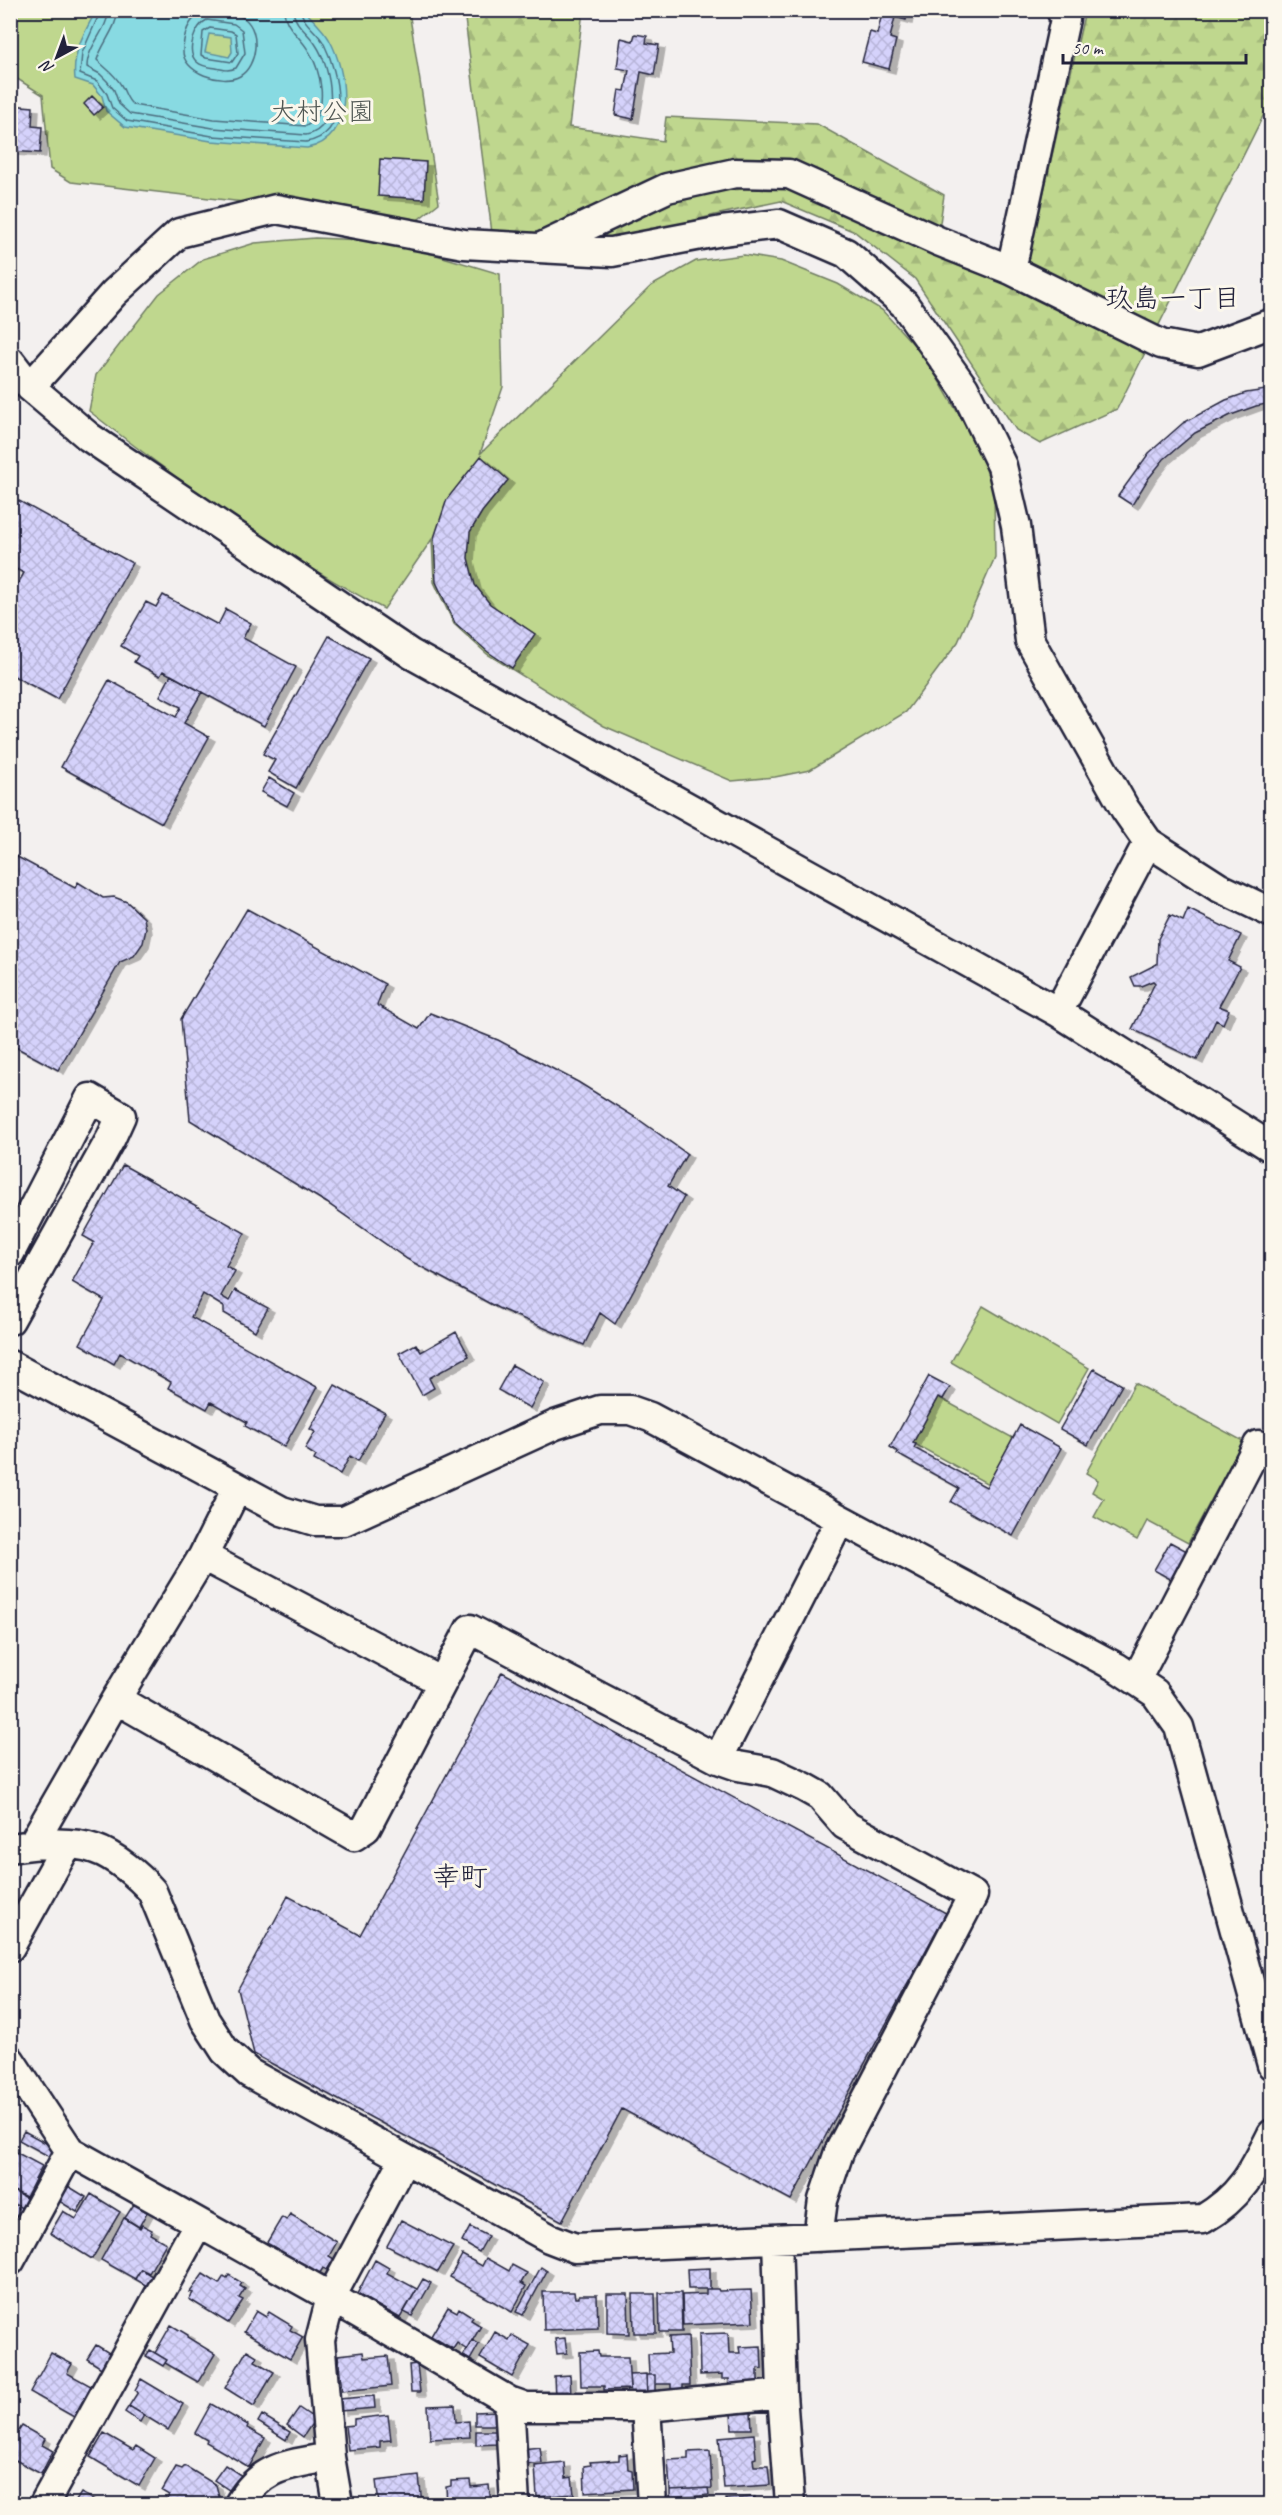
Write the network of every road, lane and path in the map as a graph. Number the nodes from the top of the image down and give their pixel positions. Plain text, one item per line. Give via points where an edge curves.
1 (1062, 10) edge
2 (543, 247) junction
3 (1011, 270) junction
4 (1272, 323) edge
5 (10, 361) edge
6 (30, 387) junction
7 (1148, 842) junction
8 (1272, 913) edge
9 (1058, 1012) junction
10 (1272, 1148) edge
11 (10, 1253) edge
12 (10, 1320) edge
13 (10, 1365) edge
14 (1258, 1445) dead end
15 (237, 1488) junction
16 (840, 1520) junction
17 (203, 1556) junction
18 (1136, 1680) junction
19 (442, 1682) junction
20 (116, 1699) junction
21 (718, 1759) junction
22 (67, 1845) junction
23 (21, 1846) edge
24 (10, 1947) edge
25 (10, 2060) edge
26 (1272, 2066) edge
27 (1272, 2134) edge
28 (70, 2151) junction
29 (404, 2160) junction
30 (198, 2224) junction
31 (818, 2237) junction
32 (777, 2239) junction
33 (10, 2261) edge
34 (331, 2296) junction
35 (782, 2394) junction
36 (509, 2401) junction
37 (646, 2407) junction
38 (330, 2457) junction
39 (44, 2505) edge
40 (239, 2505) edge
41 (338, 2505) edge
42 (515, 2505) edge
43 (652, 2505) edge
44 (790, 2505) edge

1 - 3 street via 1065,19
2 - 3 street via 667,188 735,173 789,174
2 - 6 street via 464,244 276,209 179,233 114,293
2 - 7 street via 612,252 779,224 846,253 904,304 964,388 1002,466 1016,526 1030,641 1125,809
3 - 4 street via 1161,344 1198,351
5 - 6 street
6 - 9 street via 88,437 411,654
7 - 8 street via 1218,887
7 - 9 street
9 - 10 street
11 - 12 street via 90,1098 121,1116
13 - 15 street
14 - 18 street
15 - 16 street via 282,1511 315,1521 344,1521 555,1425 600,1410 630,1410 650,1417
15 - 17 street
16 - 18 street
16 - 21 street
17 - 19 street
17 - 20 street
18 - 26 street via 1155,1693 1179,1727
19 - 20 street via 366,1828 354,1836
19 - 21 street via 470,1629
20 - 23 street
21 - 31 street via 772,1772 804,1787 820,1796 845,1825 973,1895 839,2152 823,2200
22 - 23 street
22 - 24 street
22 - 29 street via 96,1849 139,1876 152,1891 205,2020 225,2051 241,2066
25 - 28 street
27 - 31 street via 1254,2169 1226,2205 1203,2219
28 - 30 street
28 - 33 street
29 - 32 street via 549,2238 575,2248
29 - 34 street
30 - 34 street
30 - 39 street
31 - 32 street
32 - 35 street
34 - 36 street
34 - 38 street via 320,2340
35 - 37 street
35 - 44 street
36 - 37 street via 526,2407
36 - 42 street
37 - 43 street
38 - 40 street via 276,2468 248,2488
38 - 41 street

